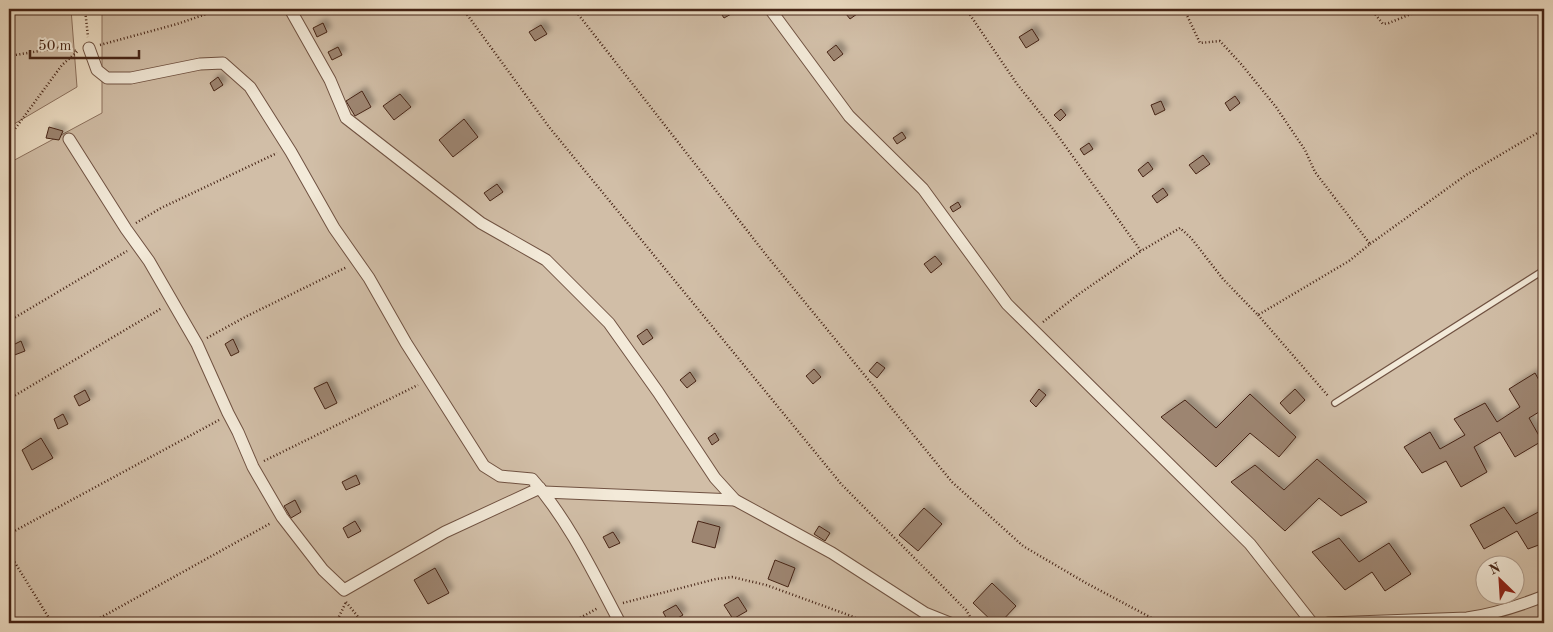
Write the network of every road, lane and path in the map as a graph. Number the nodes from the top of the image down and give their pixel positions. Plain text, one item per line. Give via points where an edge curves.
1 (85, 9) edge
2 (221, 9) edge
3 (290, 9) edge
4 (463, 9) edge
5 (574, 9) edge
6 (770, 9) edge
7 (966, 9) edge
8 (1184, 9) edge
9 (1371, 9) edge
10 (1423, 9) edge
11 (84, 50) junction
12 (9, 56) edge
13 (1544, 129) edge
14 (9, 137) edge
15 (69, 139) dead end
16 (288, 148) junction
17 (126, 229) junction
18 (1370, 244) junction
19 (137, 245) junction
20 (1141, 251) junction
21 (358, 262) junction
22 (1544, 270) edge
23 (172, 302) junction
24 (1258, 315) junction
25 (9, 320) edge
26 (1033, 330) junction
27 (197, 344) junction
28 (428, 380) junction
29 (9, 399) edge
30 (1334, 404) joint
31 (228, 413) junction
32 (253, 467) junction
33 (542, 490) junction
34 (735, 500) junction
35 (282, 517) junction
36 (9, 534) edge
37 (9, 553) edge
38 (345, 596) junction
39 (1544, 596) edge
40 (609, 603) junction
41 (52, 623) edge
42 (91, 623) edge
43 (336, 623) edge
44 (363, 623) edge
45 (571, 623) edge
46 (620, 623) edge
47 (861, 623) edge
48 (950, 623) edge
49 (974, 623) edge
50 (1161, 623) edge
51 (1312, 623) edge
52 (1328, 623) edge

1 - 11 path
2 - 11 path
3 - 34 street via 330,80 346,118 481,223 546,260 609,323 715,478
4 - 49 path via 549,127 842,485 966,610
5 - 50 path via 767,256 952,482 1023,546
6 - 26 street via 849,116 923,189 1007,304
7 - 20 path via 1017,84
8 - 18 path via 1200,43 1220,42 1242,65 1305,150 1315,172
9 - 10 path via 1383,24
11 - 12 path via 58,48
11 - 14 path via 62,65
11 - 16 street via 97,70 107,78 131,78 200,64 223,63 250,86
13 - 18 path via 1466,175
15 - 17 street
16 - 17 path via 161,208
16 - 21 street via 334,228
17 - 19 street
18 - 24 path via 1348,261
19 - 23 street
19 - 25 path
20 - 24 path via 1180,228 1222,279
20 - 26 path
21 - 27 path
21 - 28 street
22 - 30 lane
23 - 27 street
23 - 29 path
24 - 30 path
26 - 51 street via 1250,544
27 - 31 street
28 - 32 path
28 - 33 street via 484,466 500,476 532,479
31 - 32 street
31 - 36 path
32 - 35 street
33 - 34 street
33 - 38 street via 445,532
33 - 40 street
34 - 48 street via 832,553 924,612
35 - 38 street
35 - 42 path
37 - 41 path
38 - 43 path
38 - 44 path
39 - 52 street via 1514,608 1467,618
40 - 45 path
40 - 46 street
40 - 47 path via 732,577 766,585 854,617

